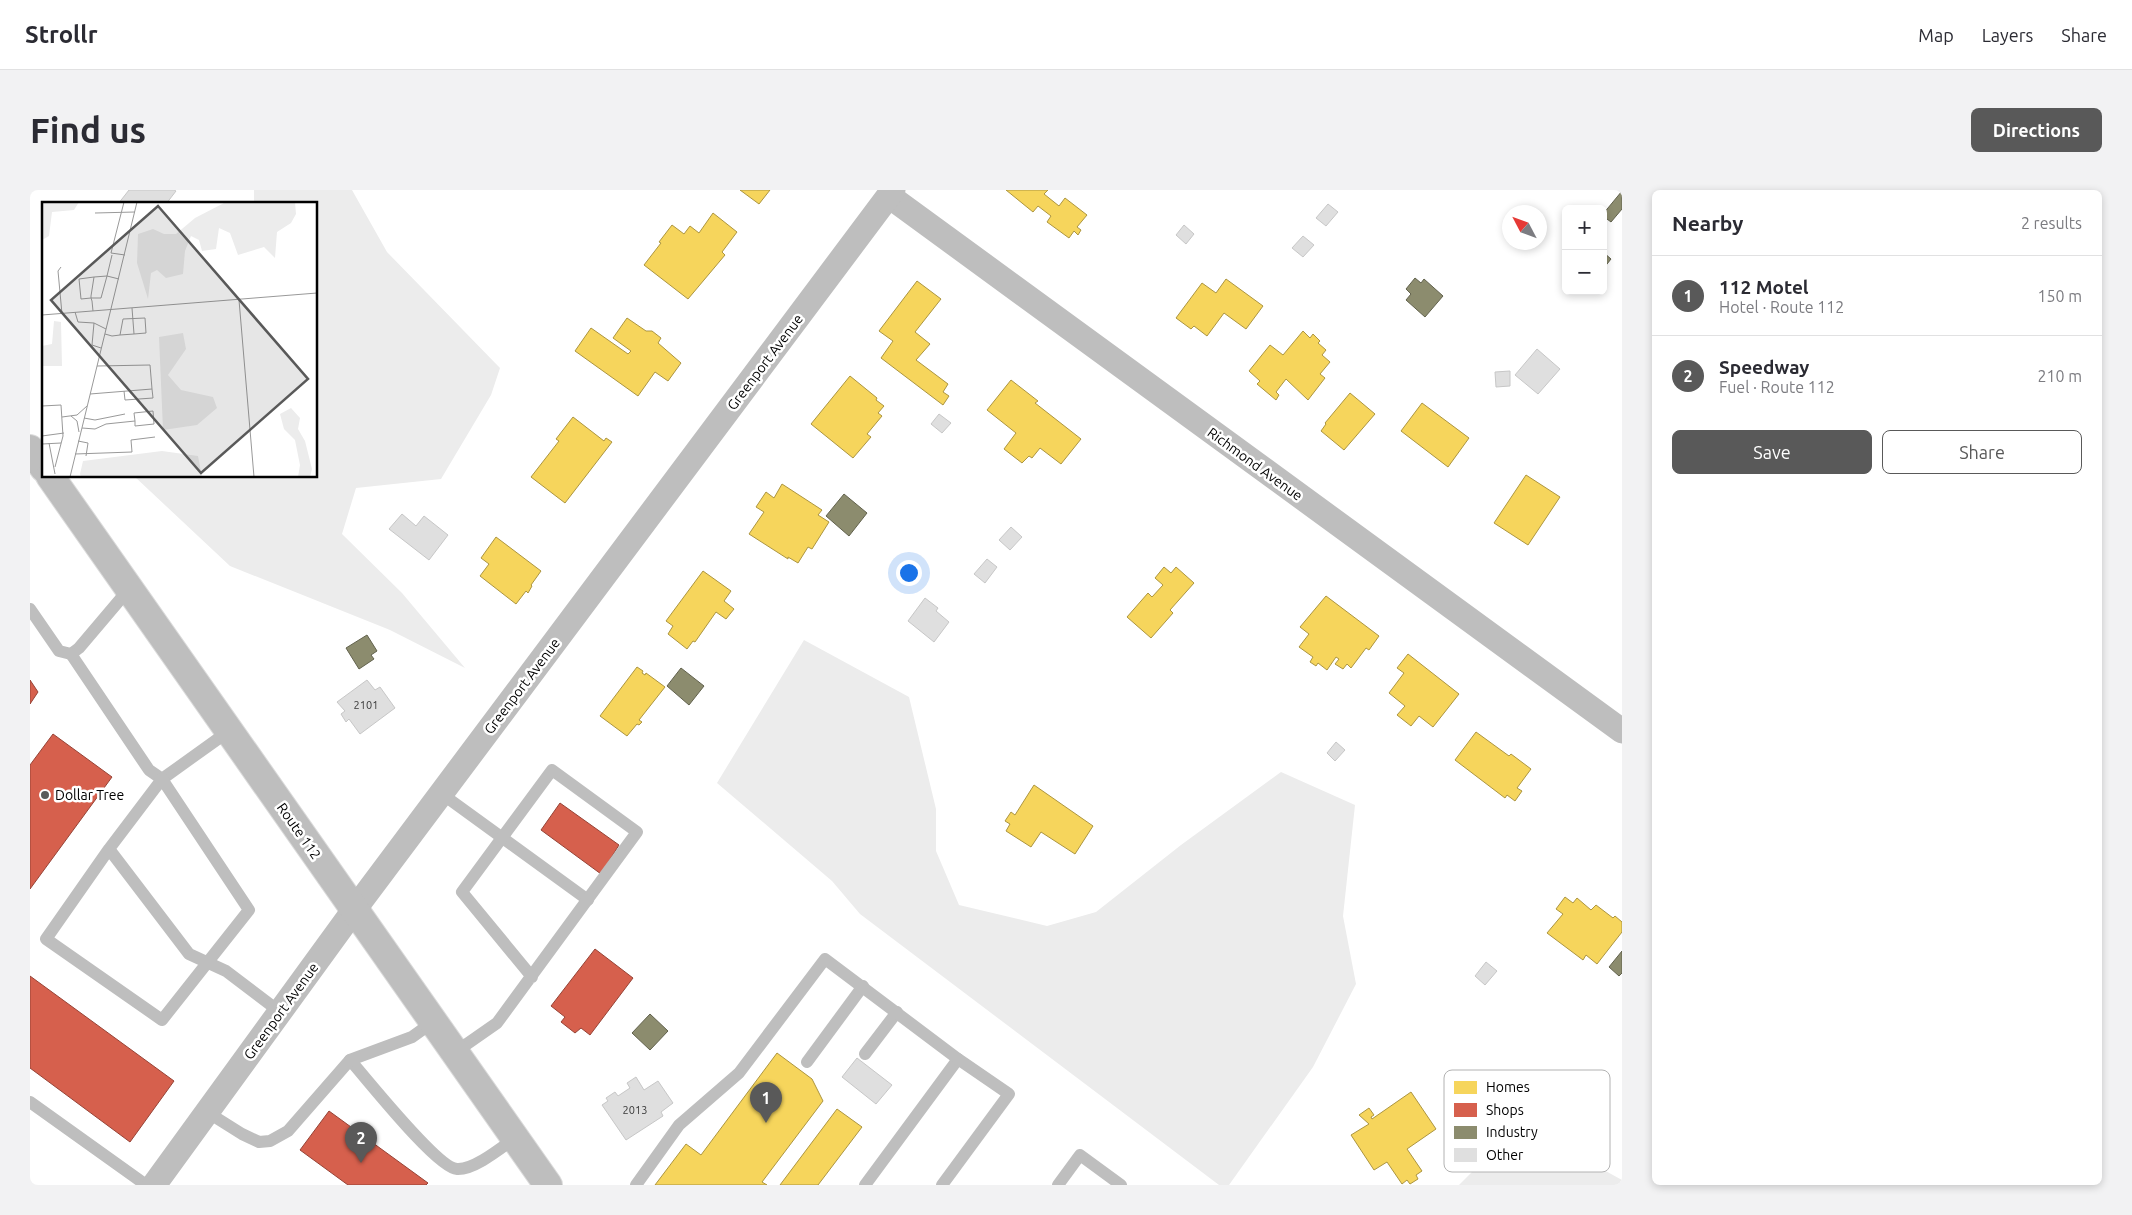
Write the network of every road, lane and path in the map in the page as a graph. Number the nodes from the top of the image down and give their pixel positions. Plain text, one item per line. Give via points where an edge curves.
1 (891, 193) edge
2 (30, 448) edge
3 (42, 465) edge
4 (51, 478) edge
5 (129, 589) junction
6 (30, 609) edge
7 (71, 654) junction
8 (229, 731) junction
9 (1622, 731) edge
10 (162, 779) junction
11 (442, 794) junction
12 (502, 838) junction
13 (109, 849) junction
14 (588, 900) junction
15 (354, 910) junction
16 (206, 962) junction
17 (532, 977) junction
18 (863, 986) junction
19 (280, 1012) junction
20 (897, 1012) junction
21 (434, 1022) junction
22 (454, 1052) junction
23 (866, 1054) dead end
24 (958, 1059) junction
25 (350, 1060) junction
26 (807, 1062) dead end
27 (30, 1102) edge
28 (207, 1112) junction
29 (515, 1138) junction
30 (146, 1185) edge
31 (154, 1185) edge
32 (548, 1185) edge
33 (636, 1185) edge
34 (865, 1185) edge
35 (942, 1185) edge
36 (1058, 1185) edge
37 (1121, 1185) edge

1 - 9 street, Richmond Avenue
1 - 11 street, Greenport Avenue
2 - 3 main road
4 - 5 main road, Route 112
5 - 7 lane
5 - 8 main road, Route 112
6 - 7 lane via 59,651
7 - 10 lane via 149,770
8 - 10 lane
8 - 15 main road, Route 112
10 - 13 lane
10 - 16 lane via 249,910
11 - 12 lane
11 - 15 street, Greenport Avenue
12 - 14 lane
12 - 14 lane via 552,770 637,832
12 - 17 lane via 462,892
13 - 16 lane via 189,954
13 - 16 lane via 46,939 162,1020
14 - 17 lane
15 - 19 street, Greenport Avenue
15 - 21 main road, Route 112
16 - 19 lane via 226,972
17 - 22 lane via 497,1023
18 - 20 lane
18 - 26 lane
18 - 33 lane via 825,958 739,1073 680,1125
19 - 28 street, Greenport Avenue
20 - 23 lane
20 - 24 lane
21 - 22 main road, Route 112
21 - 25 lane via 412,1037
22 - 29 main road, Route 112
24 - 34 lane
24 - 35 lane via 1009,1094
25 - 28 lane via 288,1131 270,1140 259,1142
25 - 29 lane via 433,1154 455,1169 466,1168
27 - 30 lane
28 - 31 street, Greenport Avenue
29 - 32 main road, Route 112
36 - 37 lane via 1080,1155

